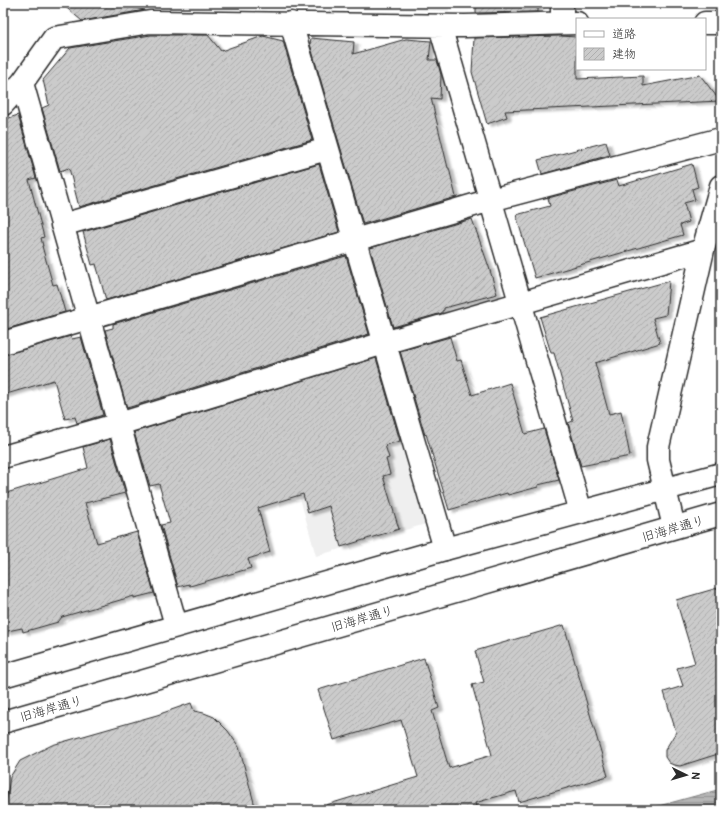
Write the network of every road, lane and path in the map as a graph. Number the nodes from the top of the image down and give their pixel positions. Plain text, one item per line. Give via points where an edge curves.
1 (567, 16) edge
2 (291, 23) junction
3 (706, 23) edge
4 (721, 23) edge
5 (440, 26) junction
6 (22, 83) junction
7 (3, 104) edge
8 (721, 139) edge
9 (328, 149) junction
10 (721, 186) edge
11 (491, 200) junction
12 (62, 225) junction
13 (355, 241) junction
14 (703, 250) junction
15 (521, 304) junction
16 (89, 318) junction
17 (3, 343) edge
18 (384, 343) junction
19 (119, 424) junction
20 (3, 457) edge
21 (721, 474) edge
22 (664, 489) junction
23 (581, 512) junction
24 (721, 514) edge
25 (674, 527) junction
26 (445, 549) junction
27 (176, 625) junction
28 (3, 676) edge
29 (3, 722) edge

1 - 5 street
2 - 5 street
2 - 6 street via 150,22 54,38
2 - 9 street
3 - 4 street
5 - 11 street
6 - 7 street
6 - 12 street
8 - 11 street
9 - 12 street
9 - 13 street
10 - 14 street
11 - 13 street
11 - 15 street
12 - 16 street
13 - 16 street
13 - 18 street
14 - 15 street
14 - 22 street via 658,447
15 - 18 street
15 - 23 street
16 - 17 street
16 - 19 street
18 - 19 street
18 - 26 street
19 - 20 street
19 - 27 street
21 - 22 street
22 - 23 street
22 - 25 street
23 - 26 street
24 - 25 street, 旧海岸通り
25 - 29 street, 旧海岸通り
26 - 27 street
27 - 28 street

